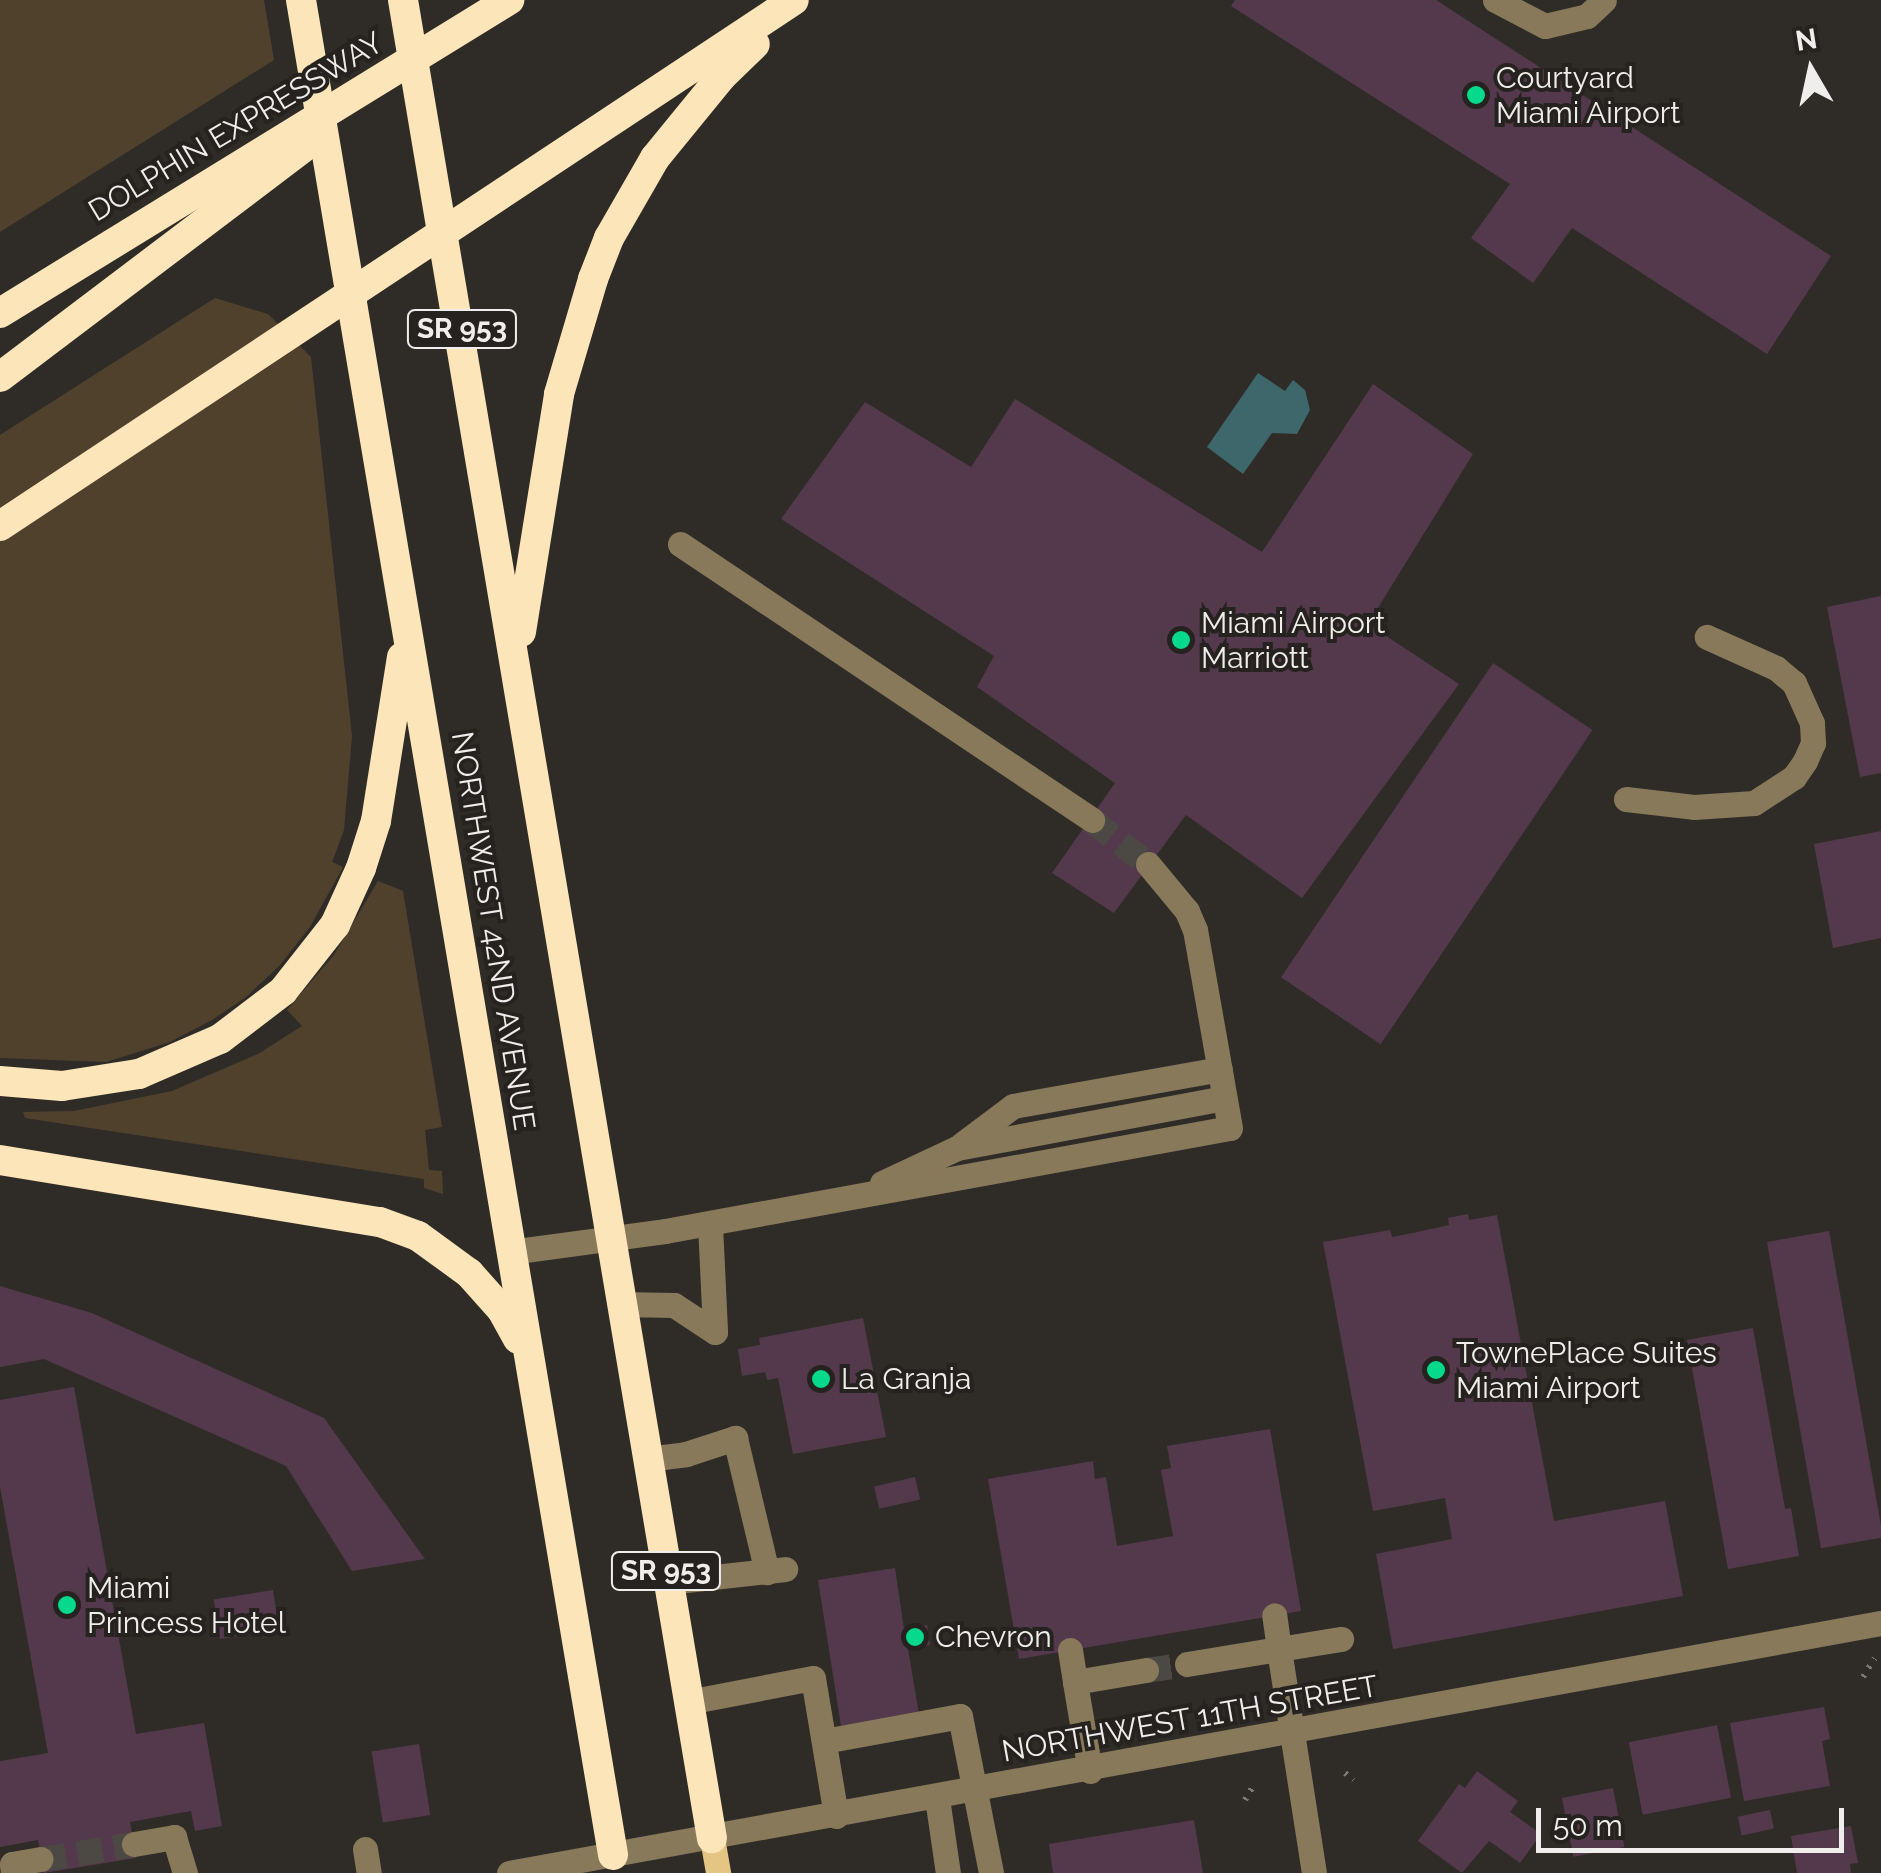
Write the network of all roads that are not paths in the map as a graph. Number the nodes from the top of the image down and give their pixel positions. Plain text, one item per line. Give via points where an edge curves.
1 (301, 0) edge
2 (403, 0) edge
3 (509, 0) edge
4 (794, 0) edge
5 (805, 0) edge
6 (1494, 0) edge
7 (1604, 0) edge
8 (275, 155) junction
9 (0, 314) edge
10 (0, 377) edge
11 (0, 526) edge
12 (680, 544) dead end
13 (407, 630) junction
14 (1707, 637) dead end
15 (517, 660) junction
16 (1626, 800) dead end
17 (1092, 820) tunnel mouth
18 (1148, 864) tunnel mouth
19 (1220, 1070) junction
20 (0, 1081) edge
21 (1224, 1098) junction
22 (956, 1148) junction
23 (0, 1160) edge
24 (850, 1198) junction
25 (710, 1224) junction
26 (608, 1238) junction
27 (510, 1252) junction
28 (620, 1304) junction
29 (532, 1372) junction
30 (646, 1459) junction
31 (668, 1582) junction
32 (1274, 1615) dead end
33 (1881, 1623) edge
34 (1340, 1639) dead end
35 (1279, 1648) junction
36 (1070, 1650) dead end
37 (1187, 1664) tunnel mouth
38 (1146, 1670) tunnel mouth
39 (1075, 1682) junction
40 (688, 1702) junction
41 (1290, 1734) junction
42 (824, 1741) junction
43 (1090, 1771) junction
44 (976, 1792) junction
45 (937, 1798) junction
46 (836, 1816) junction
47 (712, 1838) junction
48 (134, 1844) tunnel mouth
49 (41, 1859) tunnel mouth
50 (614, 1864) edge
51 (14, 1873) edge
52 (185, 1873) edge
53 (509, 1873) edge
54 (718, 1873) edge
55 (948, 1873) edge
56 (991, 1873) edge
57 (1314, 1873) edge

1 - 13 highway, NORTHWEST 42ND AVENUE / SR 953
2 - 15 highway, SR 953
3 - 8 highway
4 - 11 highway
5 - 15 highway via 678,127 610,238 559,394
6 - 7 street via 1544,26 1586,16
8 - 9 highway, DOLPHIN EXPRESSWAY
8 - 10 highway
12 - 17 street
13 - 20 highway via 376,822 341,915 304,968 244,1023 166,1064 90,1083
13 - 27 highway, NORTHWEST 42ND AVENUE / SR 953
14 - 16 street via 1794,683 1812,723 1805,761 1794,777 1754,802
15 - 26 highway, SR 953
18 - 19 street via 1195,930
19 - 21 street
19 - 22 street via 1014,1106
21 - 22 street
21 - 24 street via 1230,1128
22 - 24 street
23 - 29 highway via 334,1212 418,1236 492,1296
24 - 25 street
25 - 26 street
25 - 28 street via 716,1332 674,1305
26 - 27 street
26 - 28 highway, SR 953
27 - 29 highway, NORTHWEST 42ND AVENUE / SR 953
28 - 30 highway, SR 953
29 - 50 highway, NORTHWEST 42ND AVENUE / SR 953
30 - 31 highway, SR 953
30 - 31 street via 735,1438 776,1570
31 - 40 highway, SR 953
32 - 35 street
33 - 41 street, NORTHWEST 11TH STREET
34 - 35 street
35 - 37 street
35 - 41 street
36 - 39 street
38 - 39 street
39 - 43 street
40 - 42 street via 813,1678
40 - 47 highway, SR 953
41 - 43 street, NORTHWEST 11TH STREET
41 - 57 street
42 - 44 street via 960,1716
42 - 46 street
43 - 44 street, NORTHWEST 11TH STREET
44 - 45 street, NORTHWEST 11TH STREET
44 - 56 street
45 - 46 street, NORTHWEST 11TH STREET
45 - 55 street
46 - 47 street, NORTHWEST 11TH STREET
47 - 50 street, NORTHWEST 11TH STREET
47 - 54 main road, SR 953
48 - 52 street via 174,1837
49 - 51 street via 12,1864
50 - 53 street, NORTHWEST 11TH STREET

